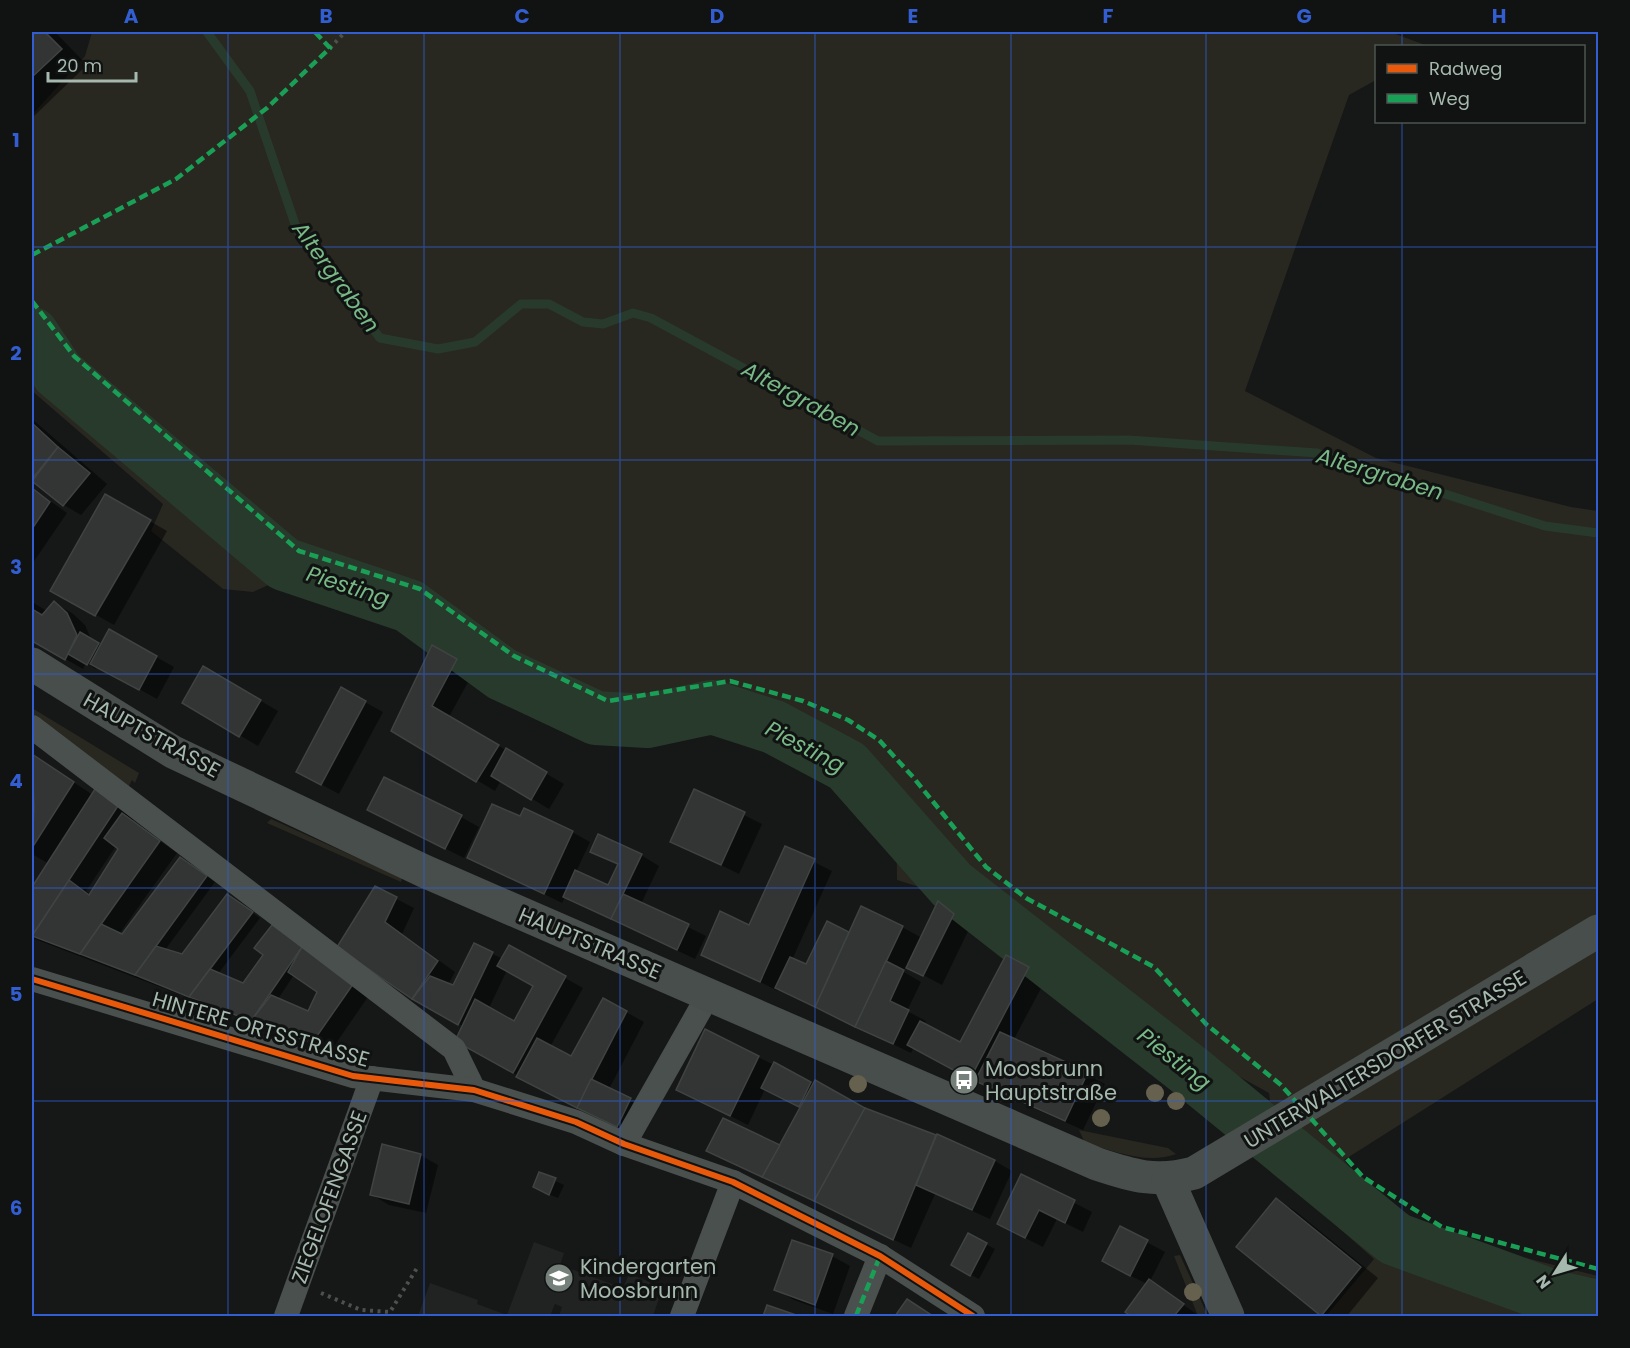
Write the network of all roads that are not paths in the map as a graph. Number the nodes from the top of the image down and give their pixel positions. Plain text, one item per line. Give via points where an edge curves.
1 (32, 664) edge
2 (32, 727) edge
3 (1599, 931) edge
4 (32, 979) edge
5 (709, 994) junction
6 (372, 1078) junction
7 (474, 1090) junction
8 (624, 1144) junction
9 (1168, 1180) junction
10 (733, 1182) junction
11 (880, 1256) junction
12 (286, 1317) edge
13 (682, 1317) edge
14 (856, 1317) edge
15 (973, 1317) edge
16 (1228, 1317) edge

1 - 5 main road, HAUPTSTRASSE via 173,752 446,880
2 - 7 street via 454,1049
3 - 9 main road, UNTERWALTERSDORFER STRASSE via 1194,1173
4 - 6 street, HINTERE ORTSSTRASSE via 353,1076
5 - 8 street
5 - 9 main road, HAUPTSTRASSE via 1097,1164 1131,1176
6 - 7 street, HINTERE ORTSSTRASSE
6 - 12 street, ZIEGELOFENGASSE
7 - 8 street, HINTERE ORTSSTRASSE via 576,1122
8 - 10 street, HINTERE ORTSSTRASSE
9 - 16 main road
10 - 11 street, HINTERE ORTSSTRASSE
10 - 13 street
11 - 14 street
11 - 15 street, HINTERE ORTSSTRASSE

